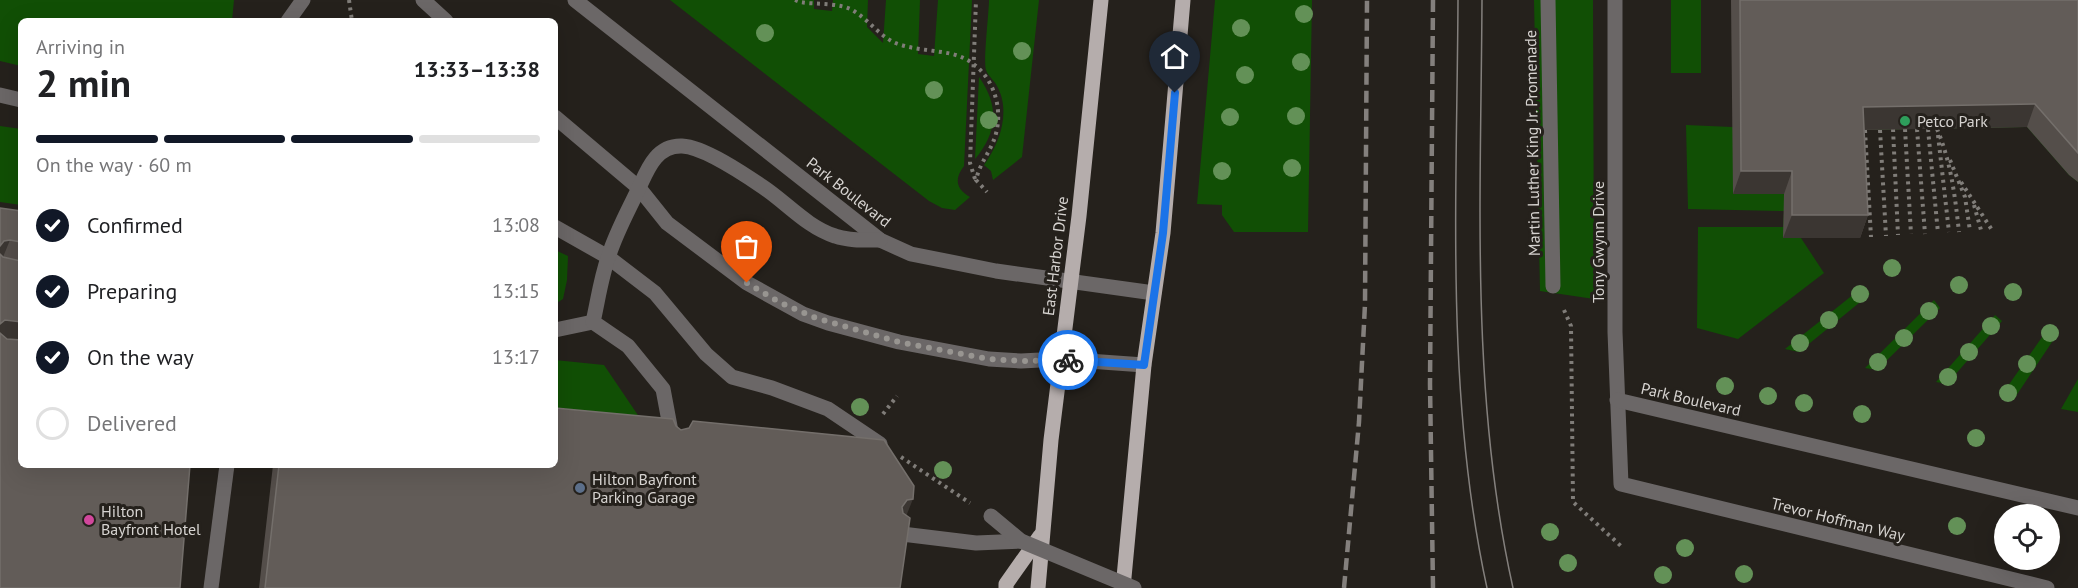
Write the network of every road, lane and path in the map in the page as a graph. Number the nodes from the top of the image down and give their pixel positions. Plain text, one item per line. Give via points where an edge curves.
1 (303, 0) edge
2 (349, 0) edge
3 (423, 0) edge
4 (574, 0) edge
5 (795, 0) edge
6 (976, 0) edge
7 (1101, 0) edge
8 (1184, 0) edge
9 (1548, 0) edge
10 (1615, 0) edge
11 (290, 18) edge
12 (352, 18) edge
13 (443, 18) edge
14 (973, 64) junction
15 (0, 95) edge
16 (18, 99) edge
17 (558, 120) edge
18 (1893, 129) edge
19 (1905, 129) edge
20 (1917, 129) edge
21 (1928, 129) edge
22 (1866, 130) edge
23 (1880, 130) edge
24 (1946, 148) junction
25 (1956, 174) junction
26 (976, 180) junction
27 (639, 188) junction
28 (987, 192) dead end
29 (1971, 197) junction
30 (558, 229) edge
31 (1981, 230) dead end
32 (1992, 230) dead end
33 (1970, 231) dead end
34 (1949, 232) dead end
35 (1959, 232) dead end
36 (1938, 233) dead end
37 (1911, 234) dead end
38 (1925, 234) dead end
39 (1898, 235) dead end
40 (1871, 237) dead end
41 (1886, 237) dead end
42 (880, 240) junction
43 (608, 257) junction
44 (1070, 281) junction
45 (1552, 286) joint
46 (1154, 293) junction
47 (593, 322) junction
48 (558, 329) edge
49 (1060, 359) junction
50 (1144, 365) junction
51 (1617, 400) junction
52 (880, 444) joint
53 (674, 446) edge
54 (227, 468) edge
55 (1621, 484) joint
56 (2078, 508) edge
57 (990, 516) joint
58 (1043, 531) junction
59 (902, 534) edge
60 (1021, 541) junction
61 (1622, 547) dead end
62 (211, 588) edge
63 (1006, 588) edge
64 (1038, 588) edge
65 (1123, 588) edge
66 (1134, 588) edge
67 (2047, 588) edge

1 - 11 street
2 - 12 path
3 - 13 street
4 - 42 street, Park Boulevard
5 - 14 path via 852,9 896,44 954,55
6 - 14 path
7 - 44 main road, East Harbor Drive
8 - 46 main road
9 - 45 street, Martin Luther King Jr. Promenade
10 - 51 street, Tony Gwynn Drive
14 - 26 path via 970,163
14 - 26 path via 987,77 998,103 997,128
15 - 16 street
17 - 27 street
18 - 39 path
19 - 37 path
20 - 38 path
21 - 36 path
22 - 40 path
23 - 41 path
24 - 25 path
24 - 34 path via 1937,129
24 - 35 path
25 - 29 path
25 - 33 path via 1965,197
26 - 28 path
27 - 42 street via 646,169 657,156 682,146 709,154 763,186 818,229 836,237
27 - 43 street
27 - 49 street via 667,223 747,283 803,314 899,342 980,358
29 - 31 path
29 - 32 path
30 - 43 street
42 - 44 street, Park Boulevard via 911,254
43 - 47 street
43 - 52 street via 655,293 706,354 732,376 828,409
44 - 46 street, Park Boulevard
44 - 49 main road, East Harbor Drive
45 - 61 path via 1572,327 1573,501
46 - 50 main road
47 - 48 street
47 - 53 street via 628,346 663,389
49 - 50 street
49 - 58 main road, East Harbor Drive
50 - 65 main road
51 - 55 street, Tony Gwynn Drive
51 - 56 street, Park Boulevard
52 - 57 path
54 - 62 street
55 - 67 street, Trevor Hoffman Way
57 - 60 street, bridge
58 - 63 main road
58 - 64 main road, East Harbor Drive
59 - 60 street via 975,543
60 - 66 street, bridge

